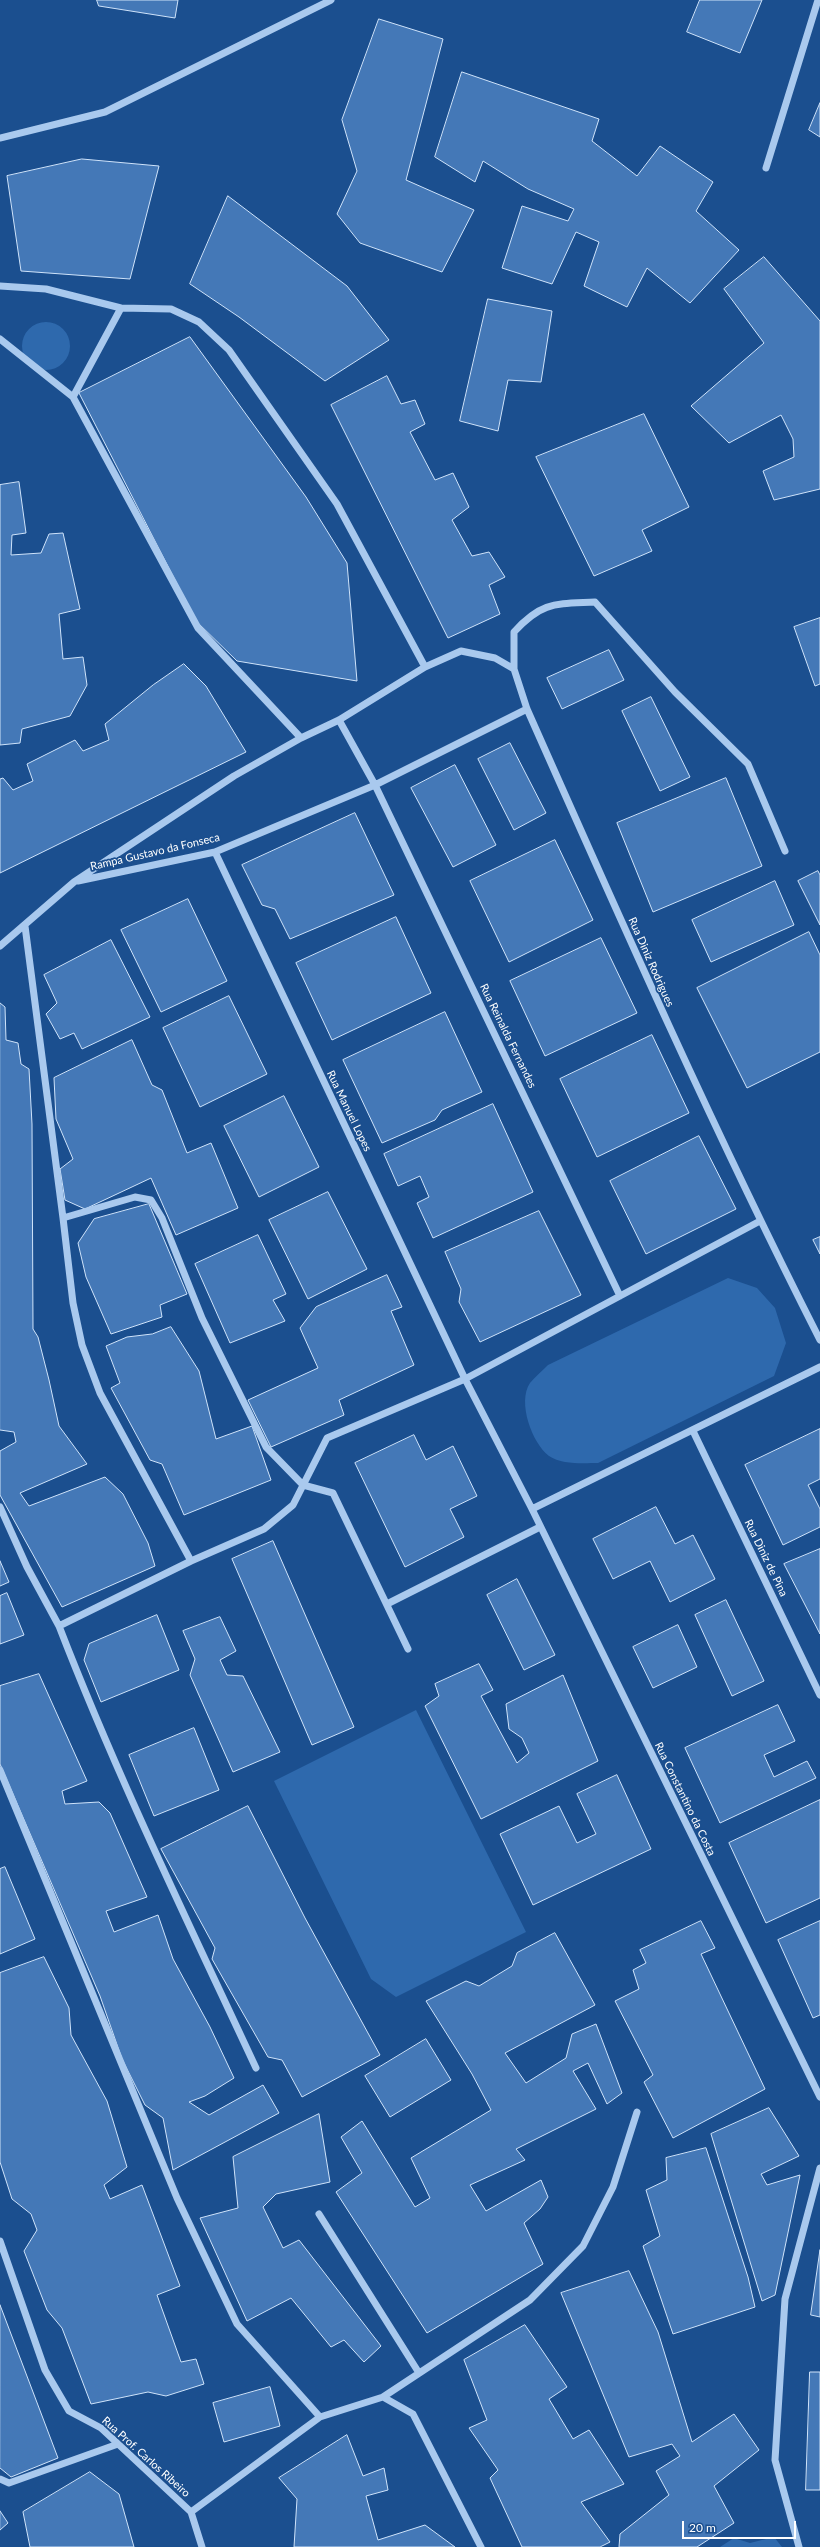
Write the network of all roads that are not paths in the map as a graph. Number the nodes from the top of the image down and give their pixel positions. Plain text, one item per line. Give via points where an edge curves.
1 (331, 0) edge
2 (818, 0) edge
3 (0, 138) edge
4 (766, 168) dead end
5 (0, 286) edge
6 (120, 308) junction
7 (0, 339) edge
8 (73, 397) junction
9 (425, 668) junction
10 (514, 669) junction
11 (527, 709) junction
12 (339, 720) junction
13 (301, 738) junction
14 (375, 785) junction
15 (785, 851) dead end
16 (215, 852) junction
17 (74, 882) junction
18 (25, 926) junction
19 (0, 946) edge
20 (63, 1218) junction
21 (760, 1221) junction
22 (620, 1296) junction
23 (820, 1340) edge
24 (820, 1367) edge
25 (465, 1379) junction
26 (693, 1431) junction
27 (303, 1485) junction
28 (0, 1507) edge
29 (532, 1509) junction
30 (540, 1527) junction
31 (191, 1560) junction
32 (387, 1604) junction
33 (58, 1626) junction
34 (408, 1649) dead end
35 (820, 1695) edge
36 (0, 1770) edge
37 (256, 2068) dead end
38 (820, 2098) edge
39 (637, 2112) dead end
40 (820, 2168) edge
41 (319, 2214) dead end
42 (0, 2240) edge
43 (419, 2373) junction
44 (383, 2397) junction
45 (320, 2417) junction
46 (118, 2444) junction
47 (0, 2479) edge
48 (191, 2512) junction
49 (202, 2547) edge
50 (480, 2547) edge
51 (799, 2547) edge

1 - 3 street via 105,112
2 - 4 street
5 - 6 street via 46,289
6 - 8 street
6 - 9 street via 171,309 199,322 229,350 337,504
7 - 8 street
8 - 13 street via 198,628
9 - 10 street via 461,651 495,658
9 - 12 street
10 - 11 street, Rua Diniz Rodrigues
10 - 15 street, Rua Diniz Rodrigues via 514,632 530,615 554,604 595,602 675,692 748,764
11 - 14 street, Rampa Gustavo da Fonseca
11 - 21 street, Rua Diniz Rodrigues via 664,1018
12 - 13 street
12 - 14 street, Rua Reinalda Fernandes
13 - 17 street via 234,776
14 - 16 street, Rampa Gustavo da Fonseca
14 - 22 street, Rua Reinalda Fernandes
16 - 17 street, Rampa Gustavo da Fonseca
16 - 25 street, Rua Manuel Lopes
17 - 18 street, Rampa Gustavo da Fonseca
18 - 19 street, Rampa Gustavo da Fonseca
18 - 20 street
20 - 27 street via 135,1197 151,1200 162,1218 202,1318 266,1448
20 - 31 street via 73,1303 82,1345 97,1386
21 - 22 street
21 - 23 street, Rua Diniz Rodrigues
22 - 25 street
24 - 26 street
25 - 27 street via 327,1438
25 - 29 street, Rua Manuel Lopes
26 - 29 street
26 - 35 street, Rua Diniz de Pina
27 - 31 street via 293,1505 264,1529
27 - 32 street via 334,1493
28 - 33 street via 27,1567
29 - 30 street, Rua Constantino da Costa
30 - 32 street
30 - 38 street, Rua Constantino da Costa
31 - 33 street
32 - 34 street
33 - 37 street via 79,1679
36 - 45 street via 177,2198 237,2324
39 - 43 street via 613,2187 584,2246 530,2300
40 - 51 street via 785,2299 775,2460
41 - 43 street
42 - 46 street, Rua Prof. Carlos Ribeiro via 49,2377 69,2411 101,2428
43 - 44 street
44 - 45 street
44 - 50 street via 413,2414
45 - 48 street
46 - 47 street via 9,2483
46 - 48 street, Rua Prof. Carlos Ribeiro
48 - 49 street, Rua Prof. Carlos Ribeiro

